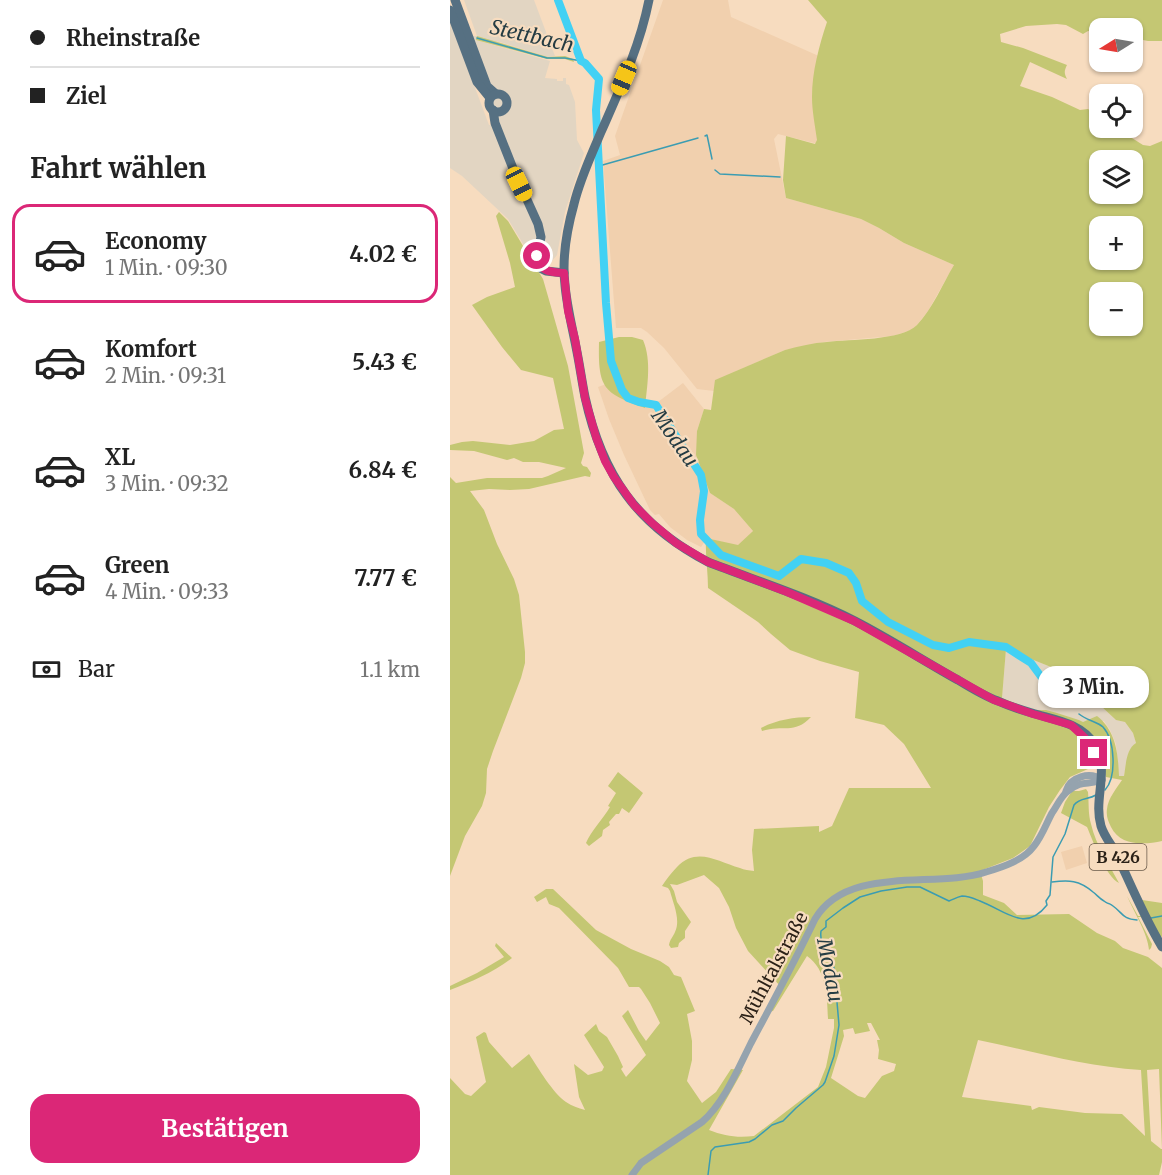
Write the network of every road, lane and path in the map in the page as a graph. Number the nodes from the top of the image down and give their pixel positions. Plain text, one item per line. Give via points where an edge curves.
1 (455, 0) edge
2 (649, 0) edge
3 (450, 10) edge
4 (493, 96) junction
5 (496, 111) junction
6 (564, 270) junction
7 (1098, 787) junction
8 (1136, 903) junction
9 (1161, 949) edge
10 (632, 1175) edge

1 - 4 main road
2 - 6 main road, B 426 via 633,54 579,186
3 - 4 main road via 477,81
4 - 5 main road via 490,106
4 - 5 main road via 502,94 507,100 505,109
5 - 6 main road via 495,123 537,220 541,237 538,263
6 - 7 main road, B 426 via 585,398 602,452 634,505 663,534 708,562 854,621 994,700 1071,725 1096,746 1101,760
7 - 8 main road, B 426 via 1102,829
7 - 8 main road, B 426 via 1094,819
7 - 10 street, Mühltalstraße via 1086,776 1069,784 1035,845 1013,861 971,876 908,879 859,888 830,901 815,919 710,1115 641,1163
8 - 9 main road, B 426

